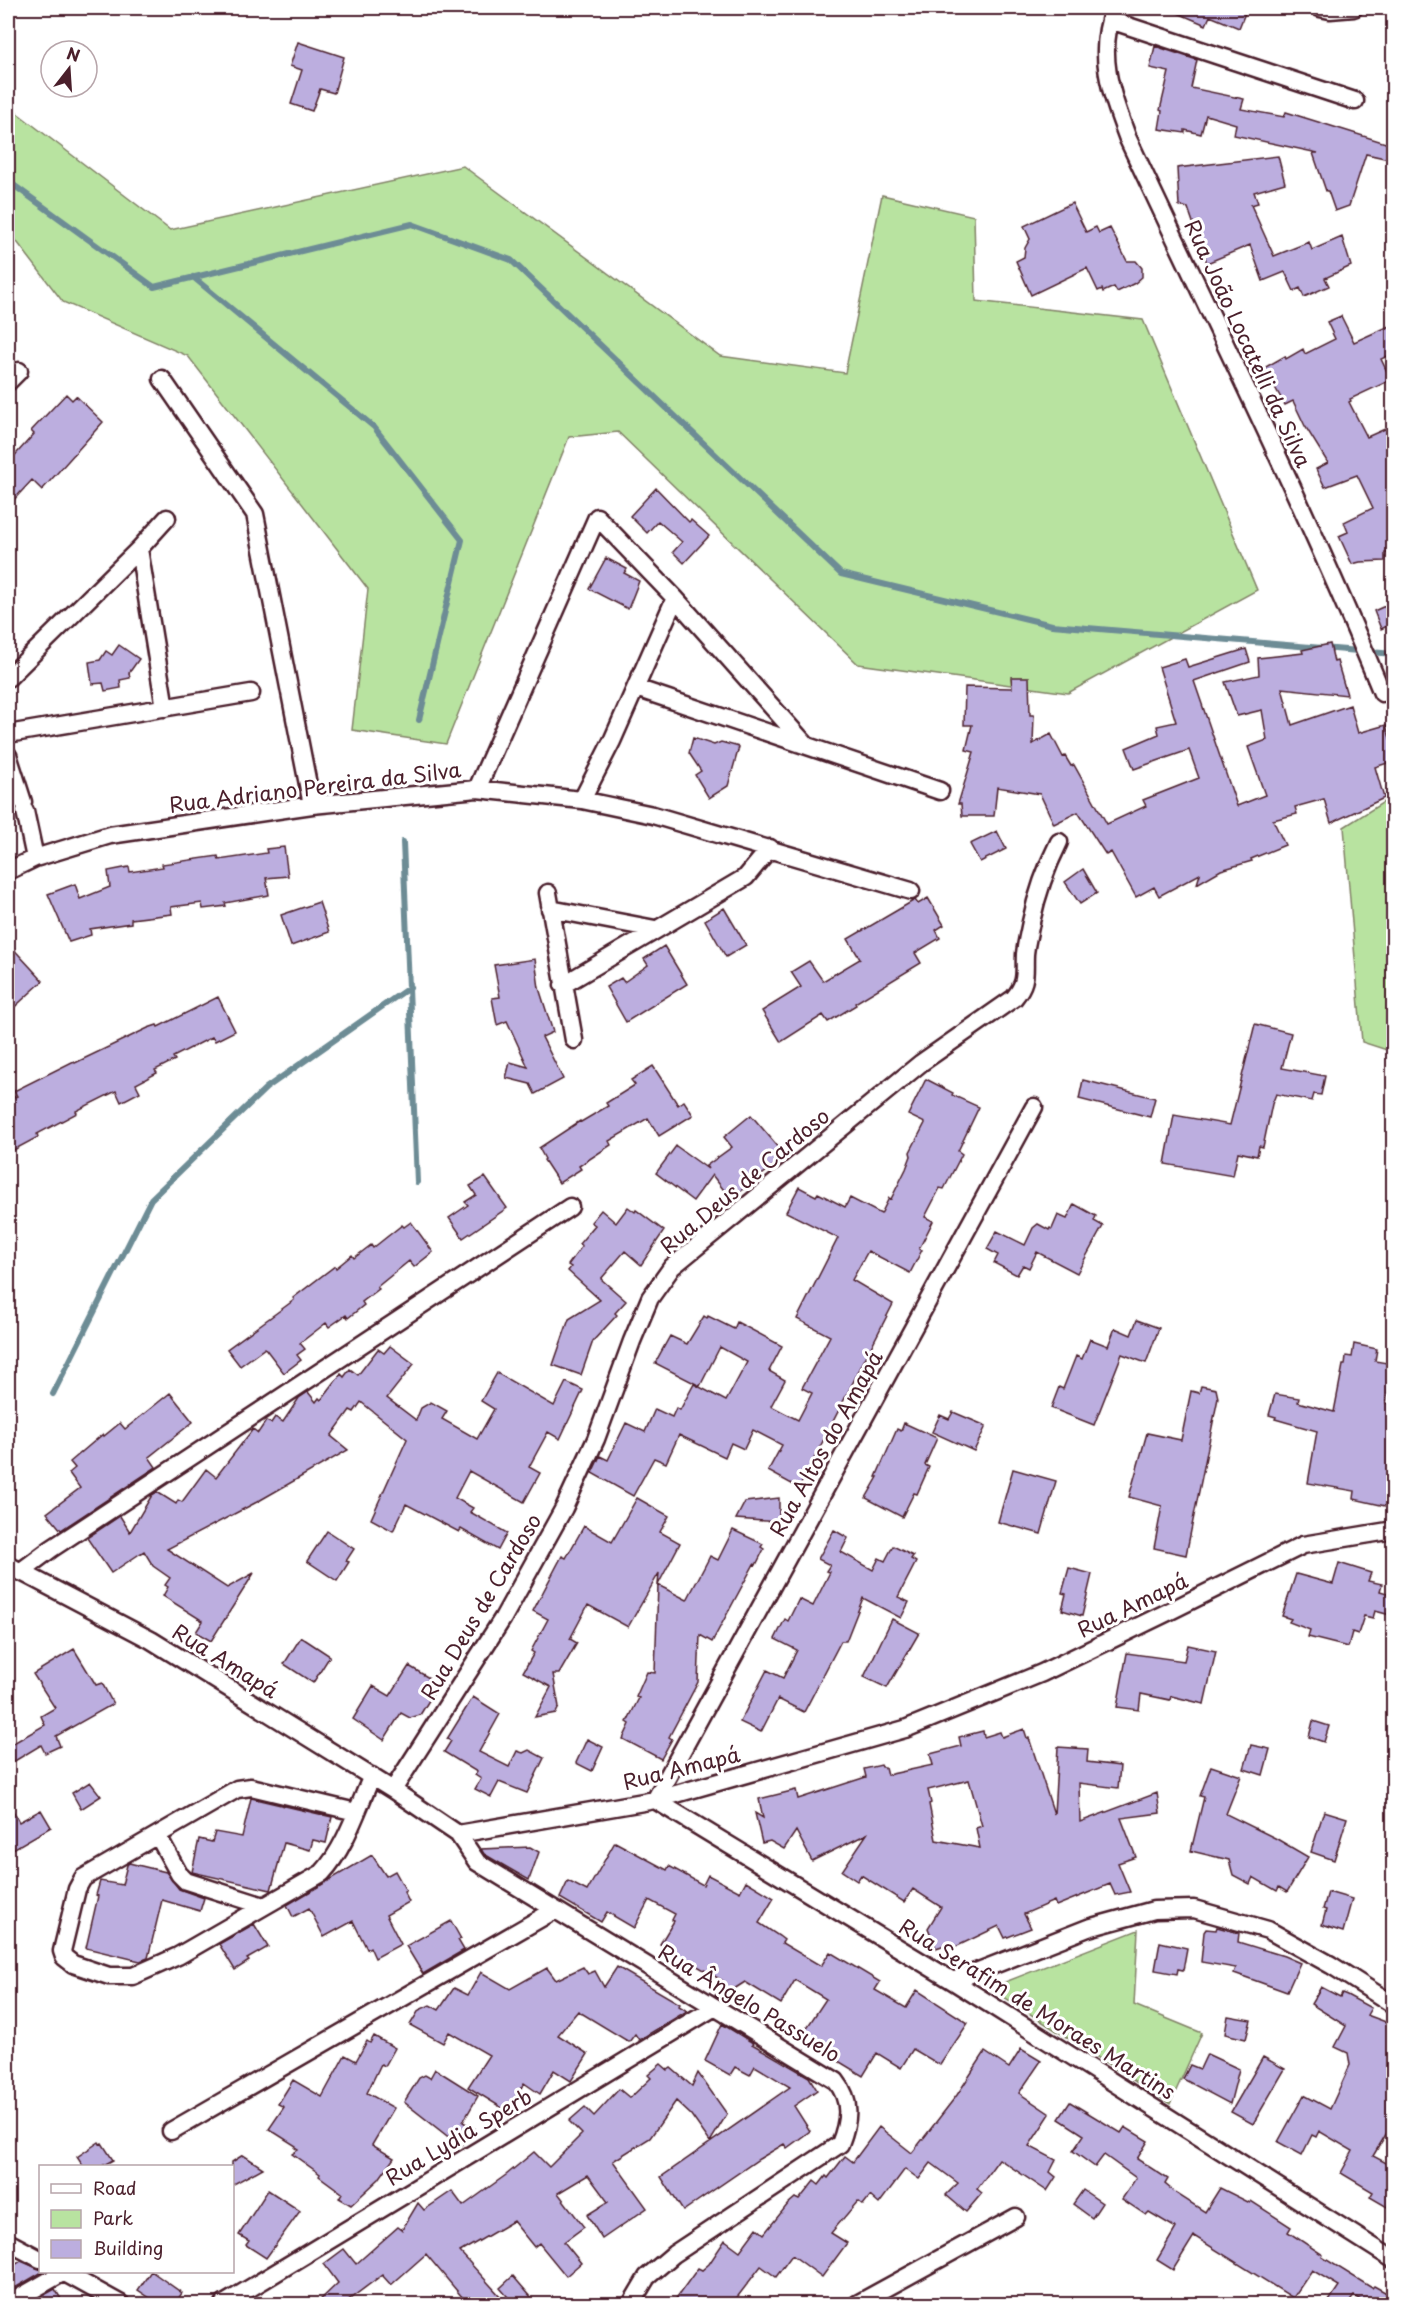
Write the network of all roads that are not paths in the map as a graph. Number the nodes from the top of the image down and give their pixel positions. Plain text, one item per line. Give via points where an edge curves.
1 (1320, 8) edge
2 (1354, 8) edge
3 (1112, 14) edge
4 (1355, 101) dead end
5 (162, 380) dead end
6 (167, 518) dead end
7 (139, 549) junction
8 (675, 598) junction
9 (8, 678) edge
10 (636, 688) junction
11 (251, 693) dead end
12 (1382, 693) dead end
13 (165, 708) junction
14 (8, 734) edge
15 (807, 746) junction
16 (8, 755) edge
17 (477, 789) junction
18 (940, 791) dead end
19 (582, 800) junction
20 (312, 805) junction
21 (1059, 842) dead end
22 (770, 848) junction
23 (35, 858) junction
24 (8, 871) edge
25 (910, 891) dead end
26 (655, 929) junction
27 (563, 985) junction
28 (574, 1040) dead end
29 (1034, 1107) dead end
30 (570, 1207) dead end
31 (1394, 1530) edge
32 (14, 1569) edge
33 (372, 1776) junction
34 (393, 1790) junction
35 (655, 1800) junction
36 (356, 1812) junction
37 (458, 1834) junction
38 (158, 1836) junction
39 (264, 1906) junction
40 (555, 1910) junction
41 (953, 1981) junction
42 (1394, 2005) edge
43 (715, 2007) junction
44 (171, 2131) dead end
45 (1016, 2217) dead end
46 (8, 2241) edge
47 (39, 2258) edge
48 (1394, 2260) edge
49 (61, 2273) edge
50 (65, 2273) edge
51 (8, 2304) edge
52 (121, 2304) edge
53 (224, 2304) edge
54 (631, 2304) edge
55 (857, 2304) edge

1 - 2 street
3 - 4 street
3 - 12 street, Rua João Locatelli da Silva via 1105,46 1110,89 1128,138 1273,443
5 - 20 street via 255,514
6 - 7 street
7 - 9 street
7 - 13 street
8 - 10 street
8 - 15 street
8 - 17 street via 597,517
10 - 15 street
10 - 19 street
11 - 13 street
13 - 14 street
15 - 18 street
16 - 23 street
17 - 19 street, Rua Adriano Pereira da Silva
17 - 20 street, Rua Adriano Pereira da Silva
19 - 22 street, Rua Adriano Pereira da Silva via 653,815
20 - 23 street, Rua Adriano Pereira da Silva via 110,835
21 - 34 street, Rua Deus de Cardoso via 1043,876 1025,955 1026,976 1014,998 921,1063 672,1268 650,1298 596,1439 564,1508 503,1618
22 - 25 street, Rua Adriano Pereira da Silva
22 - 26 street via 746,877
23 - 24 street, Rua Adriano Pereira da Silva
26 - 27 street
26 - 27 street via 549,901
27 - 28 street
29 - 35 street, Rua Altos do Amapá
30 - 32 street via 51,1549
31 - 35 street, Rua Amapá via 1303,1545 1042,1673 905,1729
32 - 33 street, Rua Amapá via 151,1640
33 - 34 street, Rua Amapá
33 - 36 street
34 - 37 street, Rua Amapá
35 - 37 street, Rua Amapá
35 - 41 street, Rua Serafim de Moraes Martins
36 - 38 street via 244,1787
36 - 39 street via 332,1863 322,1873
37 - 40 street, Rua Ângelo Passuelo via 477,1862
38 - 39 street via 186,1881
38 - 39 street via 83,1878 62,1951 73,1964 109,1976 133,1976 178,1956
40 - 43 street, Rua Ângelo Passuelo
40 - 44 street
41 - 42 street via 1088,1928 1154,1910 1194,1909 1268,1930
41 - 48 street, Rua Serafim de Moraes Martins
43 - 53 street, Rua Lydia Sperb
43 - 54 street, Rua Ângelo Passuelo via 836,2081 849,2110 847,2126 840,2144 674,2254 647,2277
45 - 55 street
46 - 47 street
49 - 51 street
50 - 52 street

